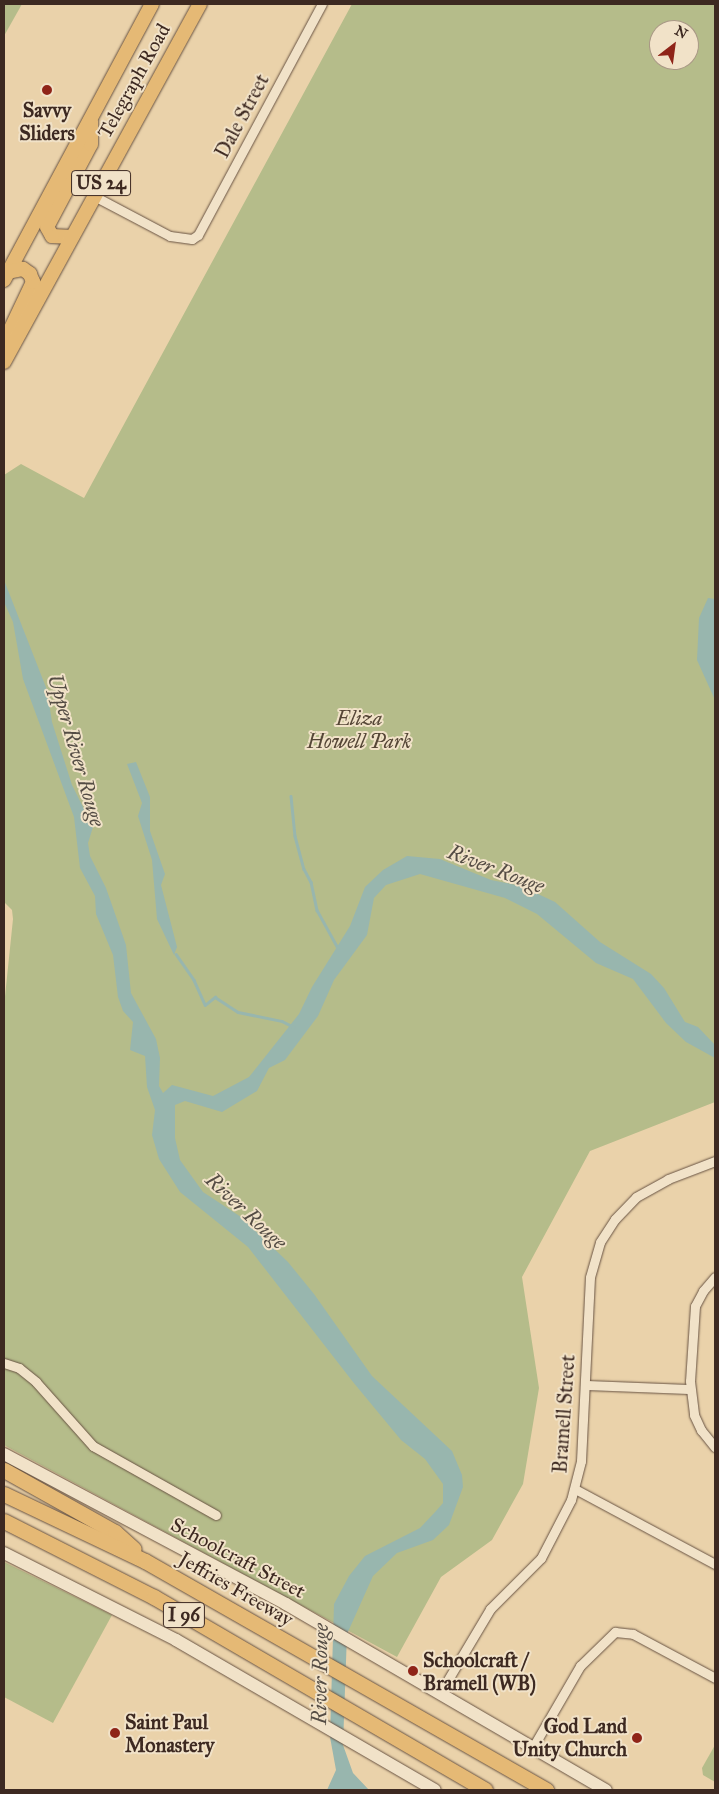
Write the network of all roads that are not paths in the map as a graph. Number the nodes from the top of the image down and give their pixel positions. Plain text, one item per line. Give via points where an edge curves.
1 (152, 4) edge
2 (189, 4) edge
3 (200, 4) edge
4 (322, 4) edge
5 (183, 35) junction
6 (92, 115) junction
7 (94, 196) junction
8 (72, 237) junction
9 (6, 276) edge
10 (4, 343) edge
11 (4, 362) edge
12 (715, 1161) edge
13 (715, 1277) edge
14 (4, 1363) edge
15 (584, 1385) junction
16 (690, 1389) junction
17 (715, 1447) edge
18 (4, 1454) edge
19 (4, 1470) edge
20 (575, 1488) junction
21 (4, 1494) edge
22 (216, 1515) dead end
23 (4, 1521) edge
24 (4, 1528) edge
25 (50, 1543) junction
26 (4, 1553) edge
27 (146, 1561) junction
28 (715, 1564) edge
29 (715, 1678) edge
30 (440, 1694) junction
31 (533, 1747) junction
32 (436, 1790) edge
33 (485, 1790) edge
34 (546, 1790) edge
35 (606, 1790) edge

1 - 6 main road, Telegraph Road / US 24
2 - 5 main road
3 - 5 main road, Telegraph Road / US 24
4 - 7 street, Dale Street via 198,234 188,240 153,229
5 - 7 main road, Telegraph Road / US 24
6 - 8 main road via 91,144 47,227 52,236
6 - 9 main road, Telegraph Road / US 24
7 - 8 main road, Telegraph Road / US 24
8 - 11 main road, Telegraph Road / US 24
9 - 10 main road via 22,269 30,274 33,282
12 - 15 street, Bramell Street via 648,1190 624,1208 607,1230 596,1253 590,1277
13 - 16 street via 695,1306
14 - 22 street via 19,1368 36,1382 93,1446
15 - 16 street
15 - 20 street, Bramell Street via 581,1460
16 - 17 street via 697,1424
18 - 30 main road, Schoolcraft Street via 321,1625
19 - 27 highway via 115,1532
20 - 28 street
20 - 30 street, Bramell Street via 541,1558 487,1614
21 - 27 highway, Jeffries Freeway / I 96
23 - 25 highway, I 96
24 - 25 highway
25 - 33 highway, I 96 via 146,1593
26 - 32 main road via 153,1627
27 - 34 highway, Jeffries Freeway / I 96
29 - 31 street via 627,1631 608,1636 580,1666
30 - 31 main road, Schoolcraft Street
31 - 35 main road, Schoolcraft Street

